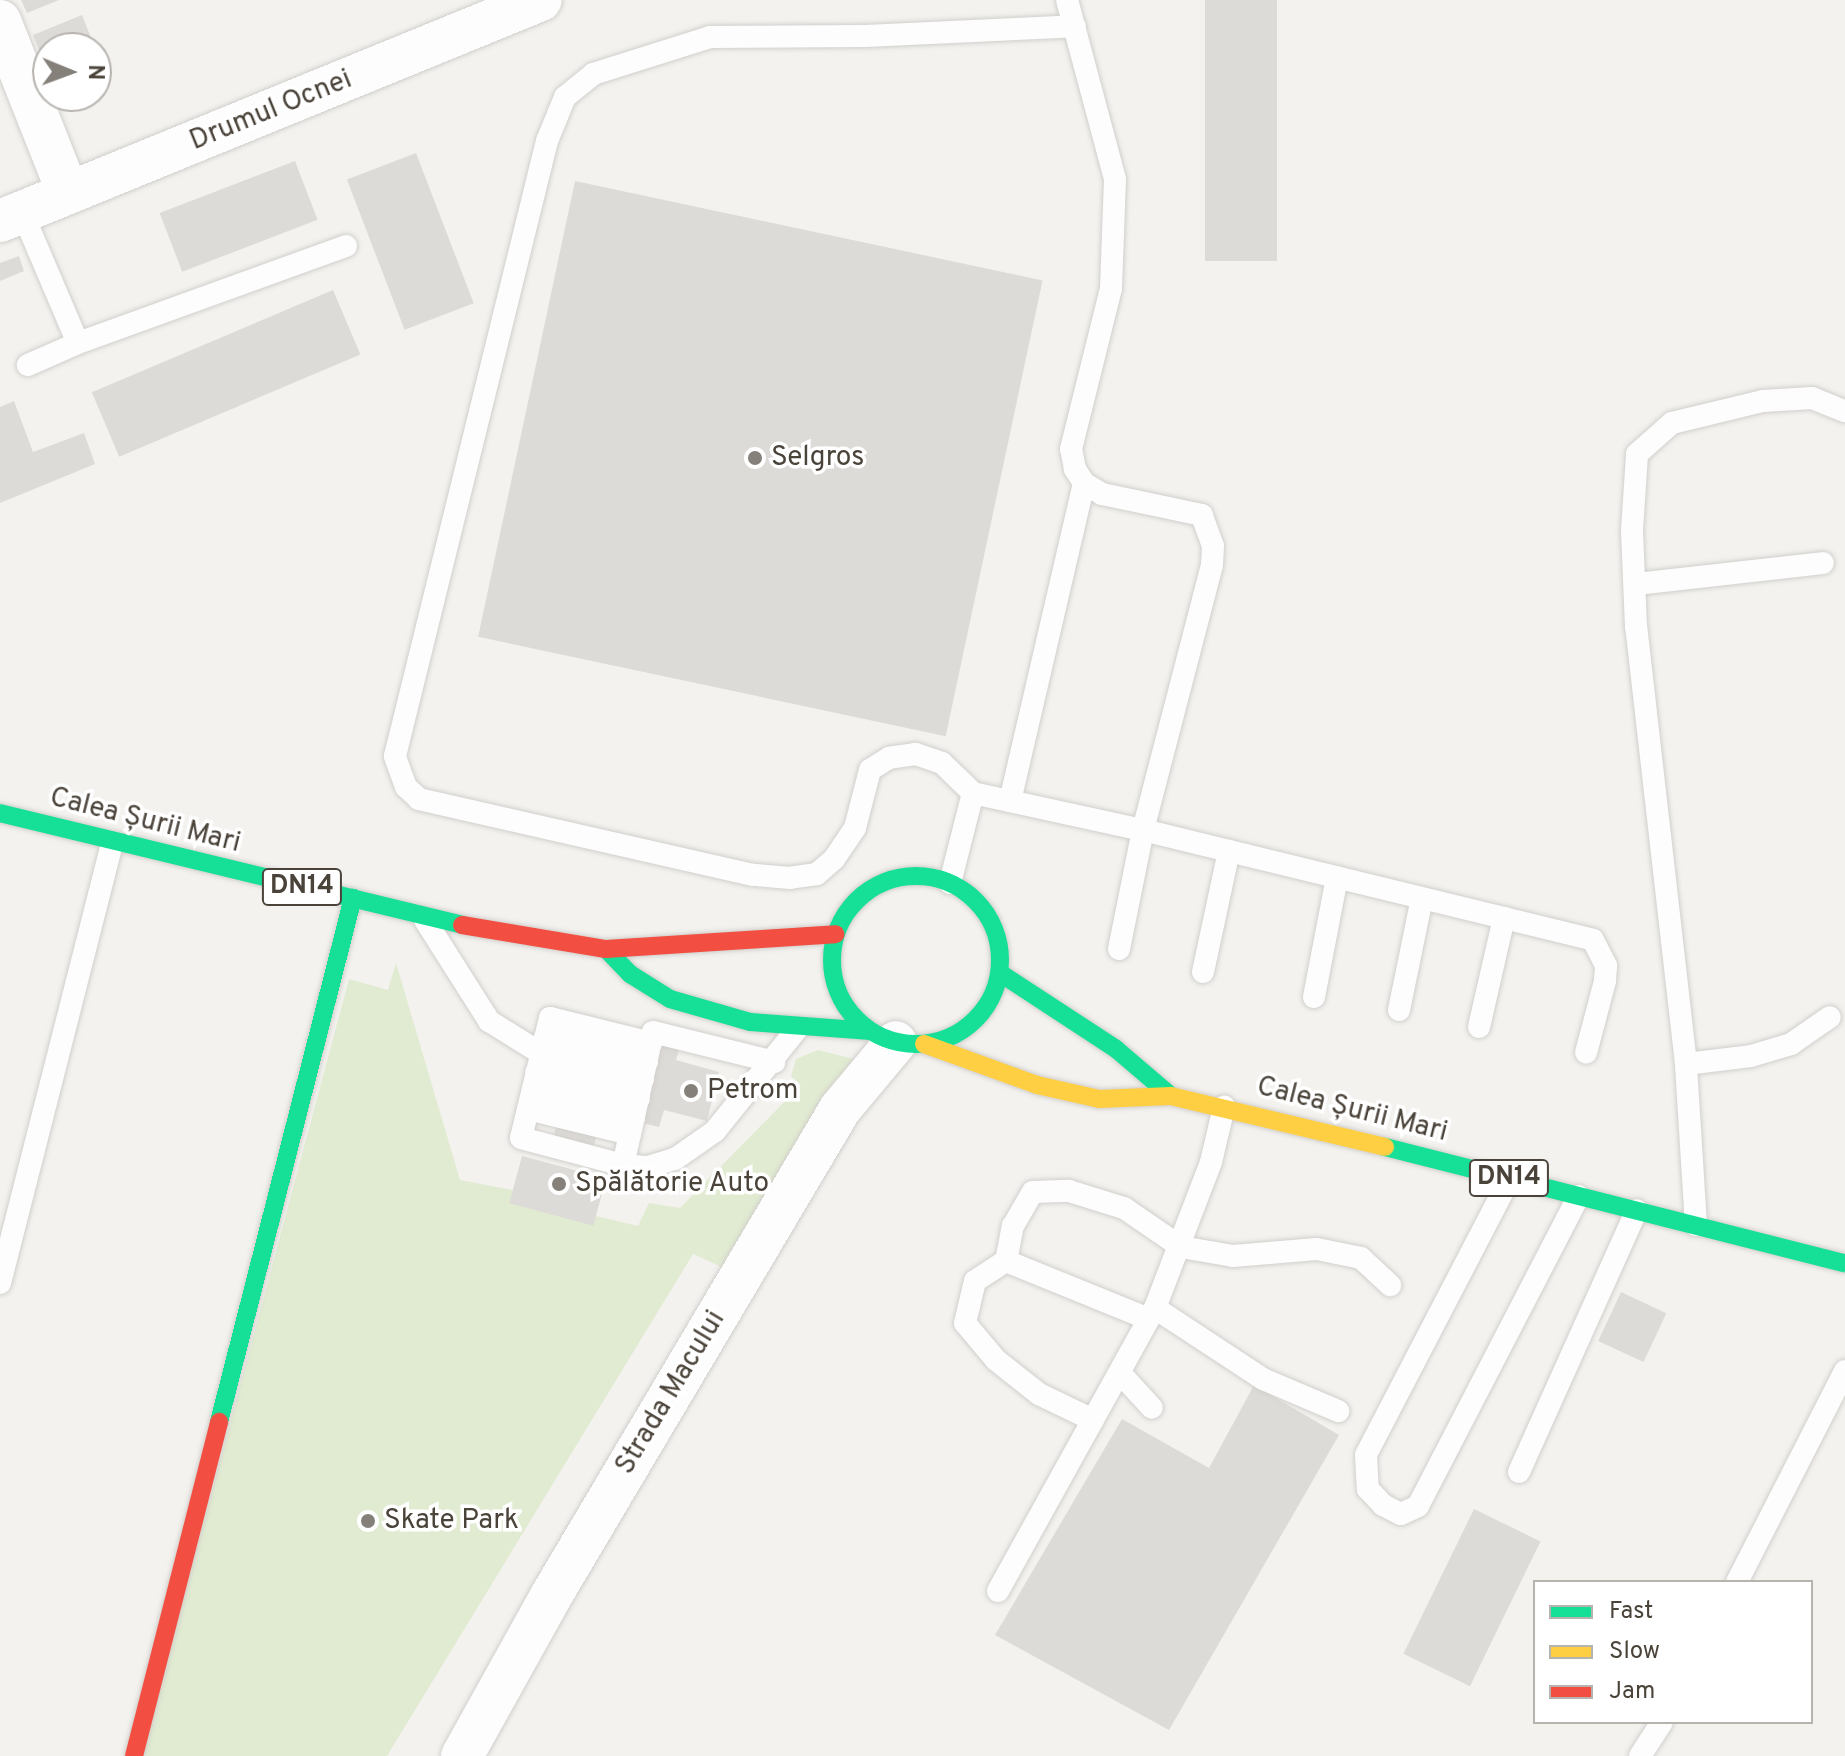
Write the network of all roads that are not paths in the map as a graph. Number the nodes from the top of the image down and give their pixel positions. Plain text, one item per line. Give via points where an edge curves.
1 (541, 0) edge
2 (1067, 0) edge
3 (0, 21) edge
4 (1075, 26) junction
5 (68, 193) junction
6 (11, 216) edge
7 (346, 246) dead end
8 (78, 343) junction
9 (28, 365) dead end
10 (1845, 411) edge
11 (1084, 483) junction
12 (1823, 563) dead end
13 (1636, 584) junction
14 (973, 793) junction
15 (1010, 801) junction
16 (0, 813) edge
17 (1143, 830) junction
18 (112, 844) junction
19 (1229, 851) junction
20 (1337, 877) junction
21 (950, 883) junction
22 (353, 898) junction
23 (1422, 898) junction
24 (1504, 918) junction
25 (425, 919) junction
26 (836, 934) junction
27 (606, 949) junction
28 (1119, 949) dead end
29 (1203, 972) dead end
30 (1000, 973) junction
31 (1314, 997) dead end
32 (1399, 1010) dead end
33 (1830, 1017) dead end
34 (1479, 1027) dead end
35 (797, 1029) junction
36 (897, 1039) junction
37 (1586, 1053) dead end
38 (774, 1062) junction
39 (1686, 1064) junction
40 (537, 1073) junction
41 (641, 1089) junction
42 (1171, 1096) junction
43 (1224, 1107) junction
44 (623, 1165) junction
45 (1510, 1178) junction
46 (1579, 1196) junction
47 (1637, 1210) junction
48 (1696, 1225) junction
49 (1181, 1247) junction
50 (1006, 1261) junction
51 (1845, 1263) edge
52 (0, 1283) edge
53 (1390, 1285) dead end
54 (1152, 1313) junction
55 (1845, 1371) edge
56 (1120, 1373) junction
57 (1152, 1408) dead end
58 (1338, 1411) dead end
59 (1093, 1420) junction
60 (1519, 1472) dead end
61 (1738, 1580) edge
62 (998, 1591) dead end
63 (1661, 1724) edge
64 (134, 1756) edge
65 (462, 1756) edge
66 (1640, 1756) edge

1 - 5 street, Drumul Ocnei
2 - 4 lane
3 - 5 street
4 - 11 lane via 1115,179 1111,288 1071,449
4 - 14 lane via 710,37 593,74 565,97 547,141 395,756 406,787 419,799 753,875 790,878 817,874 834,859 855,828 870,770 889,758 916,754 942,763
5 - 6 street, Drumul Ocnei
6 - 8 lane
7 - 8 lane
8 - 9 lane
10 - 13 lane via 1812,398 1763,401 1672,423 1637,454 1632,530
11 - 15 lane
11 - 17 lane via 1102,494 1202,515 1213,546
12 - 13 lane
13 - 39 lane via 1636,627
14 - 15 lane
14 - 21 lane
15 - 17 lane
16 - 18 main road, Calea Șurii Mari / DN14
17 - 19 lane
17 - 28 lane
18 - 22 main road, Calea Șurii Mari / DN14
18 - 52 lane
19 - 20 lane
19 - 29 lane
20 - 23 lane
20 - 31 lane
21 - 26 main road via 922,876 895,878 869,890 849,909
21 - 30 main road via 973,897 990,919 1000,945
22 - 25 main road, Calea Șurii Mari / DN14
22 - 64 main road
23 - 24 lane
23 - 32 lane
24 - 34 lane
24 - 37 lane via 1593,940 1601,950 1605,981
25 - 27 main road, Calea Șurii Mari / DN14
25 - 40 lane via 489,1021
26 - 27 main road, Calea Șurii Mari / DN14
26 - 36 main road via 832,961 837,989 850,1013
27 - 35 main road, Calea Șurii Mari / DN14 via 630,974 670,999 736,1019
30 - 36 main road via 991,1000 974,1022 951,1037
30 - 42 main road, Calea Șurii Mari / DN14 via 1116,1049
33 - 39 lane via 1791,1044 1751,1056
35 - 36 main road, Calea Șurii Mari / DN14
35 - 38 lane
36 - 42 main road, Calea Șurii Mari / DN14 via 1037,1085 1099,1099
36 - 65 street, Strada Macului via 840,1109
38 - 41 lane via 653,1032
38 - 44 lane via 691,1151 648,1167
39 - 48 lane
40 - 41 lane
40 - 41 lane
40 - 41 lane via 550,1018
40 - 44 lane via 521,1138
41 - 44 lane
42 - 43 main road, Calea Șurii Mari / DN14
43 - 45 main road, Calea Șurii Mari / DN14
43 - 49 lane
45 - 46 main road, Calea Șurii Mari / DN14
45 - 46 lane via 1366,1455 1368,1489 1401,1514 1418,1506
46 - 47 main road, Calea Șurii Mari / DN14
47 - 48 main road, Calea Șurii Mari / DN14
47 - 60 lane
48 - 51 main road, Calea Șurii Mari / DN14
49 - 50 lane via 1124,1208 1069,1191 1033,1192 1013,1226
49 - 53 lane via 1233,1256 1317,1249 1361,1258
49 - 54 lane
50 - 54 lane
50 - 59 lane via 975,1281 965,1323 996,1360 1039,1394
54 - 56 lane
54 - 58 lane via 1263,1379
55 - 61 lane
56 - 57 lane
56 - 59 lane
59 - 62 lane
63 - 66 lane

